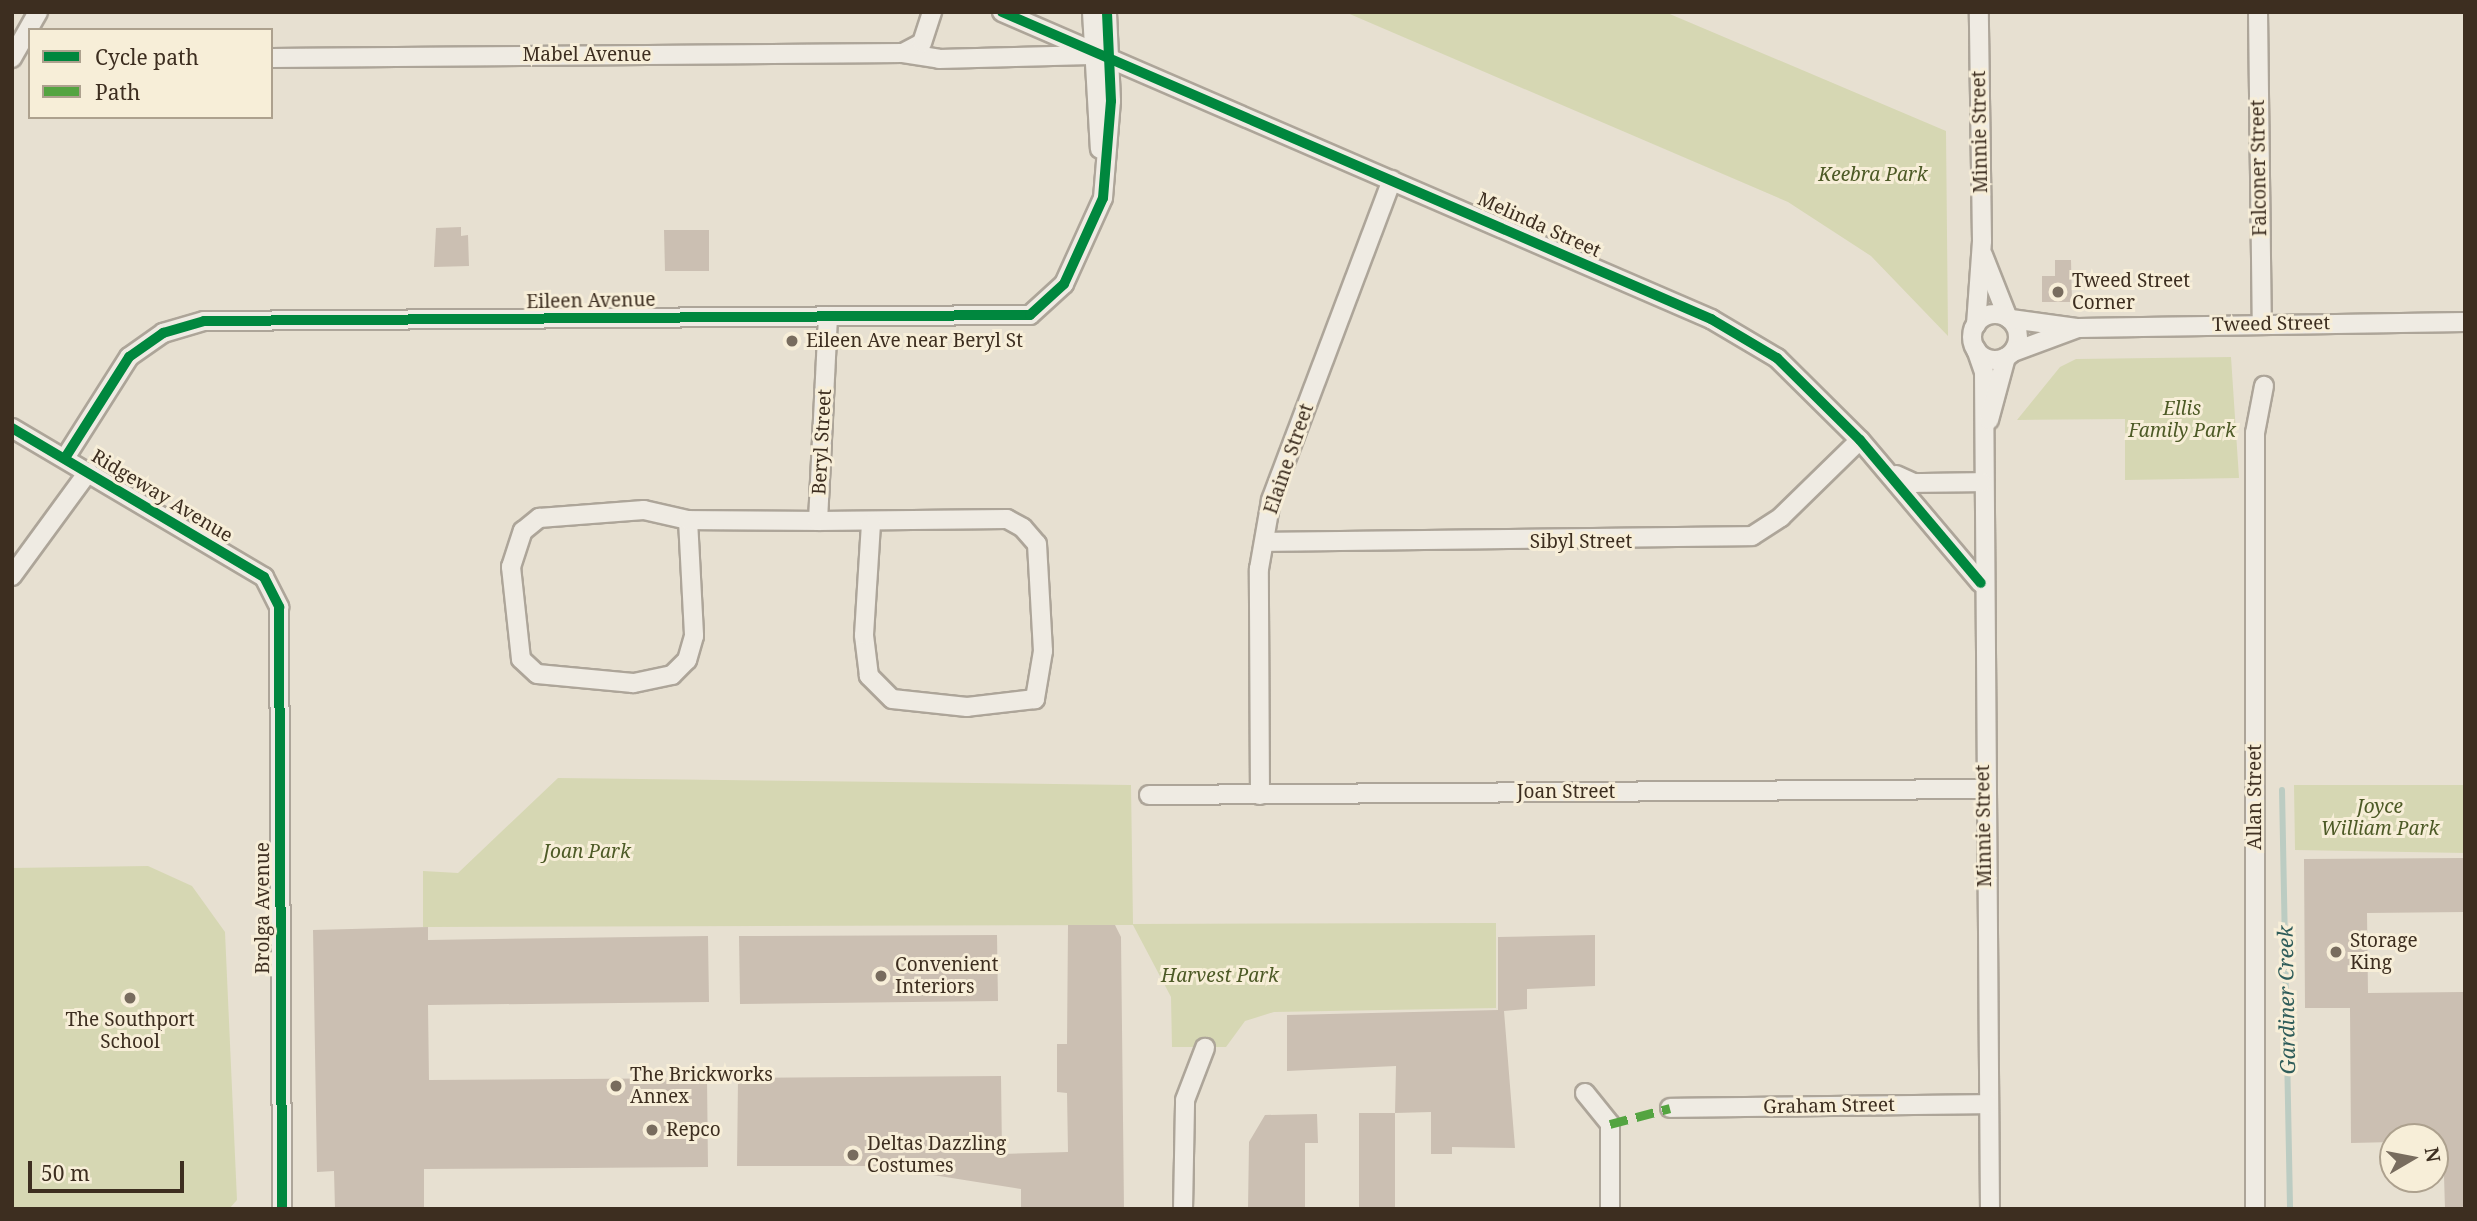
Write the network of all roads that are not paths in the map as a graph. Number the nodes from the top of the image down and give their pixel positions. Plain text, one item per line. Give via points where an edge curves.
1 (932, 12) edge
2 (1002, 12) edge
3 (1091, 12) edge
4 (1107, 12) edge
5 (1979, 12) edge
6 (2258, 12) edge
7 (26, 41) edge
8 (903, 53) junction
9 (1098, 55) junction
10 (12, 58) edge
11 (273, 58) edge
12 (1392, 180) junction
13 (1982, 252) junction
14 (828, 316) junction
15 (2009, 318) junction
16 (2465, 323) edge
17 (2262, 324) junction
18 (1976, 325) junction
19 (2078, 328) junction
20 (1976, 349) junction
21 (2009, 355) junction
22 (2264, 386) dead end
23 (12, 428) edge
24 (1860, 440) junction
25 (1983, 443) junction
26 (65, 458) junction
27 (1891, 470) junction
28 (88, 472) junction
29 (1982, 482) junction
30 (688, 520) junction
31 (818, 521) junction
32 (871, 523) junction
33 (1265, 542) junction
34 (12, 576) edge
35 (1981, 583) junction
36 (279, 607) joint
37 (1983, 789) junction
38 (1149, 795) dead end
39 (1260, 795) junction
40 (1205, 1048) dead end
41 (1585, 1093) dead end
42 (1989, 1104) junction
43 (1670, 1108) dead end
44 (282, 1209) edge
45 (1183, 1209) edge
46 (1611, 1209) edge
47 (1990, 1209) edge
48 (2255, 1209) edge

1 - 8 street via 922,43
2 - 9 street, Melinda Street
3 - 9 street
4 - 9 street
5 - 13 street, Minnie Street
6 - 17 street, Falconer Street
7 - 10 street
8 - 9 street, Mabel Avenue via 939,59
8 - 11 street, Mabel Avenue
9 - 12 street, Melinda Street
9 - 14 street, Eileen Avenue via 1104,187 1064,284 1030,315
12 - 24 street, Melinda Street via 1711,319 1777,358
12 - 33 street, Elaine Street via 1271,500
13 - 15 street, Minnie Street
13 - 18 street, Minnie Street
14 - 26 street, Eileen Avenue via 204,321 163,333 129,357
14 - 31 street, Beryl Street
15 - 18 street via 1990,314
15 - 19 street, Tweed Street
15 - 21 street via 2018,335
16 - 17 street, Tweed Street
17 - 19 street, Tweed Street
18 - 20 street
19 - 21 street, Tweed Street
20 - 21 street via 1992,360
20 - 25 street, Minnie Street via 1984,369
21 - 25 street, Minnie Street
22 - 48 street, Allan Street via 2255,433
23 - 26 street, Ridgeway Avenue
24 - 27 street, Melinda Street
24 - 33 street, Sibyl Street via 1781,517 1752,536
25 - 29 street, Minnie Street
26 - 28 street, Ridgeway Avenue
27 - 29 street, Melinda Street via 1914,483
27 - 35 street, Melinda Street
28 - 34 street
28 - 36 street, Ridgeway Avenue via 264,577
29 - 35 street, Minnie Street
30 - 30 street, Beryl Street via 644,510 539,518 523,531 511,566 521,659 537,674 633,683 672,675 687,660 694,636
30 - 31 street, Beryl Street
31 - 32 street
32 - 32 street via 1007,519 1023,528 1037,544 1042,651 1035,699 967,707 892,699 869,676 864,635
33 - 39 street, Elaine Street
35 - 37 street, Minnie Street
36 - 44 street, Brolga Avenue
37 - 39 street, Joan Street
37 - 42 street, Minnie Street
38 - 39 street, Joan Street
40 - 45 street via 1185,1100
41 - 46 street via 1610,1124
42 - 43 street, Graham Street
42 - 47 street, Minnie Street

